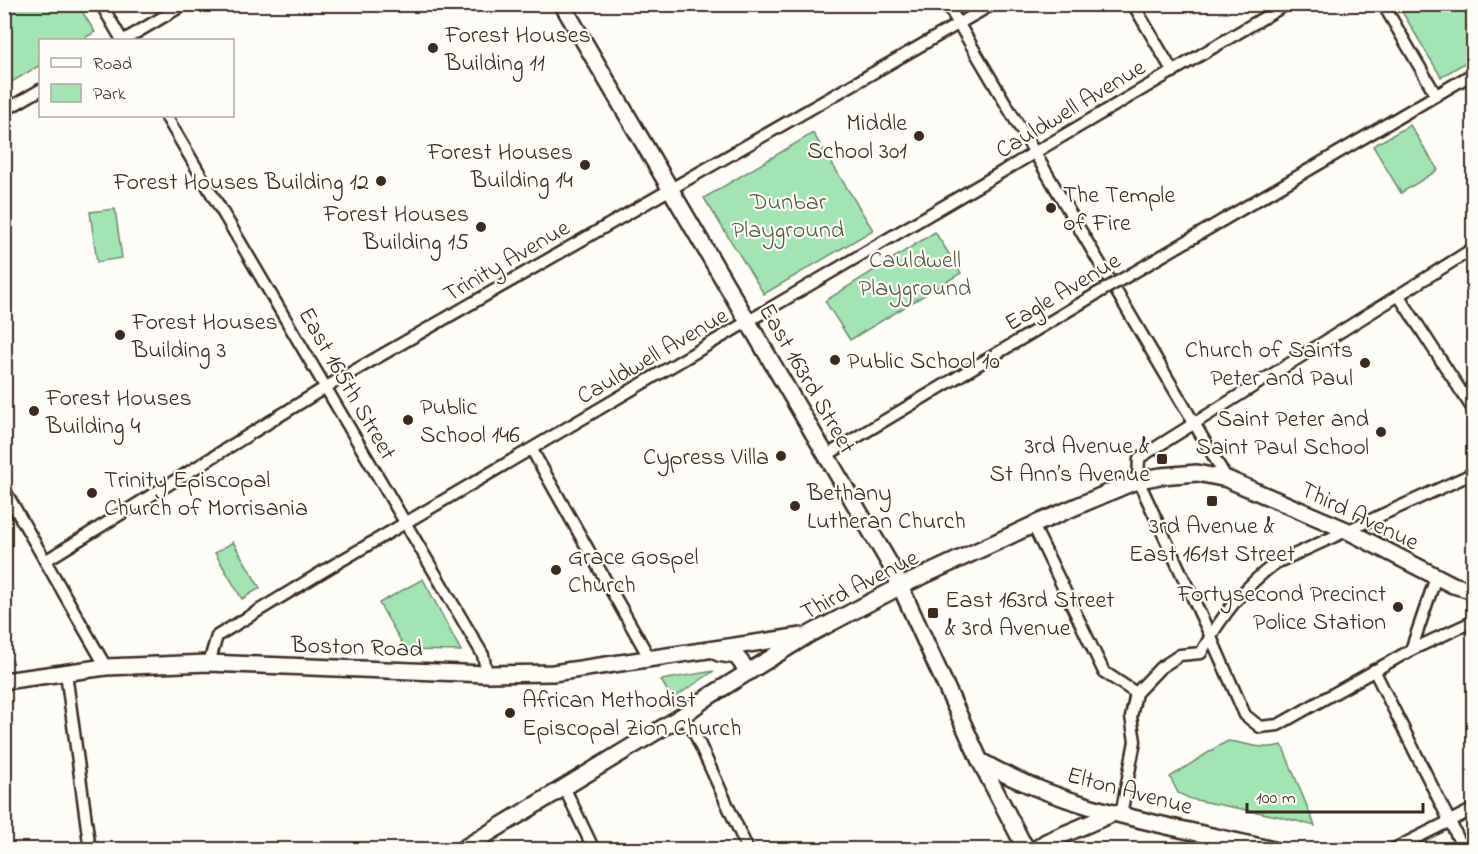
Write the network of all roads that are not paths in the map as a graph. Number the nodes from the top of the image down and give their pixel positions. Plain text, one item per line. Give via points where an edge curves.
1 (101, 4) edge
2 (185, 4) edge
3 (562, 4) edge
4 (947, 4) edge
5 (993, 4) edge
6 (1133, 4) edge
7 (1287, 4) edge
8 (1383, 4) edge
9 (958, 24) junction
10 (122, 39) edge
11 (125, 39) edge
12 (1173, 72) junction
13 (1473, 73) edge
14 (39, 91) edge
15 (1436, 95) junction
16 (4, 111) edge
17 (167, 117) edge
18 (1034, 153) junction
19 (671, 189) junction
20 (1473, 248) edge
21 (1399, 296) junction
22 (749, 322) junction
23 (326, 387) junction
24 (1473, 411) edge
25 (1194, 425) junction
26 (532, 450) junction
27 (827, 455) junction
28 (1473, 472) edge
29 (1227, 479) junction
30 (1138, 480) junction
31 (4, 489) edge
32 (406, 523) junction
33 (1034, 525) junction
34 (1346, 530) junction
35 (45, 561) junction
36 (1436, 577) junction
37 (901, 586) junction
38 (1473, 591) edge
39 (1473, 621) edge
40 (808, 635) junction
41 (1210, 635) junction
42 (1411, 650) junction
43 (706, 651) junction
44 (650, 659) junction
45 (209, 663) junction
46 (106, 667) junction
47 (1374, 670) junction
48 (749, 672) junction
49 (66, 673) junction
50 (487, 674) junction
51 (4, 681) edge
52 (1136, 693) junction
53 (682, 716) junction
54 (980, 761) junction
55 (564, 787) junction
56 (1473, 809) edge
57 (1118, 814) junction
58 (1450, 820) junction
59 (1219, 843) edge
60 (481, 845) edge
61 (90, 849) edge
62 (461, 849) edge
63 (594, 849) edge
64 (748, 849) edge
65 (1028, 849) edge
66 (1035, 849) edge
67 (1273, 849) edge
68 (1392, 849) edge
69 (1464, 849) edge

1 - 10 street
2 - 11 street
3 - 19 main road, East 163rd Street
4 - 9 street
5 - 9 street, Trinity Avenue
6 - 12 street
7 - 12 street, Cauldwell Avenue
8 - 15 street
9 - 18 street
9 - 19 street, Trinity Avenue
12 - 18 street, Cauldwell Avenue
13 - 15 street, Eagle Avenue
14 - 16 street
15 - 27 street, Eagle Avenue, bridge
17 - 23 street, East 165th Street
18 - 22 street, Cauldwell Avenue
18 - 25 street
19 - 22 main road, East 163rd Street
19 - 23 street, Trinity Avenue
20 - 21 street
21 - 24 street
21 - 25 street
22 - 26 street, Cauldwell Avenue
22 - 27 main road, East 163rd Street
23 - 32 street, East 165th Street
23 - 35 street, Trinity Avenue
25 - 29 street
25 - 30 street via 1139,458
26 - 32 street, Cauldwell Avenue
26 - 44 street
27 - 37 main road, East 163rd Street
28 - 34 street
29 - 30 main road, Third Avenue via 1197,473
29 - 34 main road, Third Avenue
30 - 33 main road, Third Avenue
30 - 41 street
31 - 35 street
32 - 45 street, Cauldwell Avenue via 217,636
32 - 50 street, East 165th Street via 483,655
33 - 37 main road, Third Avenue
33 - 52 street via 1104,672
34 - 36 main road, Third Avenue
34 - 41 street via 1266,570
35 - 46 street
36 - 38 main road, Third Avenue
36 - 42 street
37 - 40 main road, Third Avenue
37 - 54 main road, East 163rd Street
39 - 42 street
40 - 43 main road, Boston Road
40 - 48 main road, Third Avenue
41 - 47 street via 1245,715 1260,727 1278,725
41 - 52 street via 1201,653 1180,655 1160,668
42 - 47 street
43 - 44 main road, Boston Road
43 - 48 main road, Boston Road via 736,656
44 - 50 main road, Boston Road via 553,673
45 - 46 main road, Boston Road
45 - 50 main road, Boston Road
46 - 49 main road, Boston Road
47 - 58 street
48 - 53 main road, Third Avenue
49 - 51 main road, Boston Road
49 - 61 street
52 - 57 street via 1131,717 1135,741
53 - 55 main road, Third Avenue
53 - 64 street via 694,732
54 - 57 main road, Elton Avenue via 1008,777
54 - 65 main road, East 163rd Street
55 - 60 main road, Third Avenue
55 - 63 street
56 - 58 street
57 - 59 main road, Elton Avenue
57 - 66 main road
58 - 68 street
58 - 69 street
59 - 67 main road, Elton Avenue
60 - 62 main road, Third Avenue

